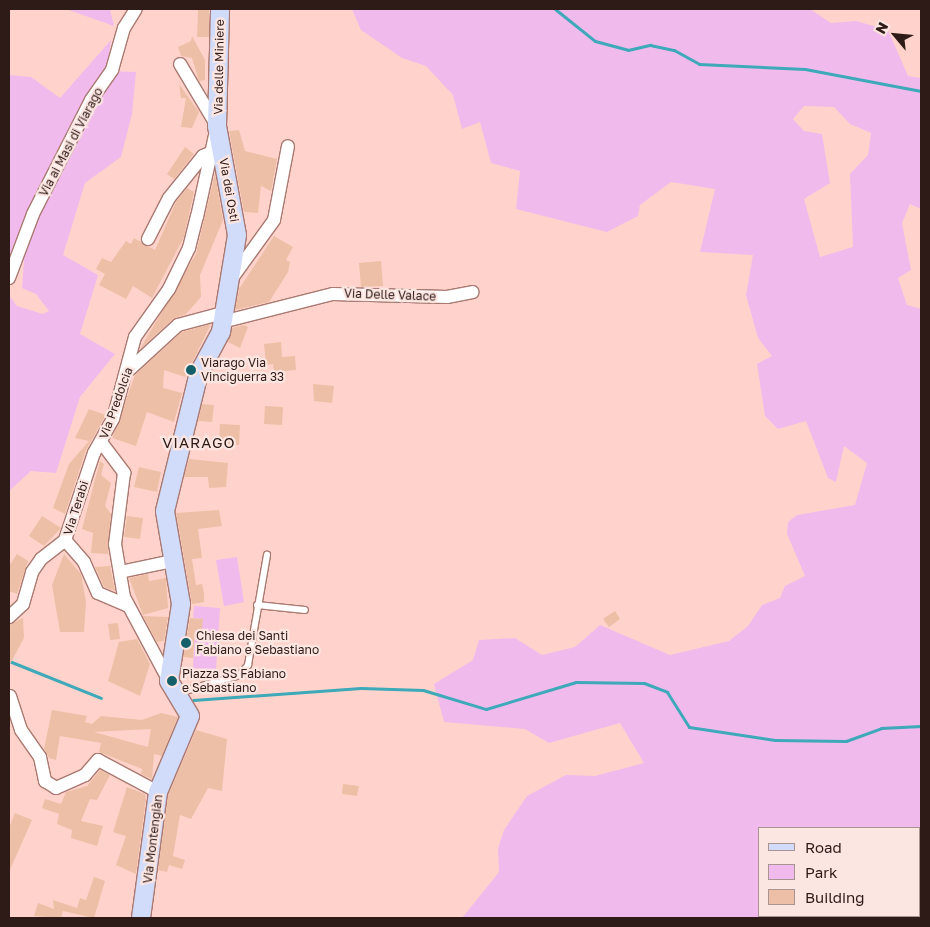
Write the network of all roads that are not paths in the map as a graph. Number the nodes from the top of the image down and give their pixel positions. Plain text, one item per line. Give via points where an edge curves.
1 (136, 9) edge
2 (220, 9) edge
3 (180, 64) dead end
4 (218, 126) junction
5 (288, 146) dead end
6 (212, 152) junction
7 (148, 238) dead end
8 (9, 278) edge
9 (229, 283) junction
10 (473, 292) dead end
11 (222, 317) junction
12 (130, 369) junction
13 (101, 442) junction
14 (65, 540) junction
15 (267, 555) dead end
16 (172, 561) junction
17 (120, 572) junction
18 (258, 605) junction
19 (128, 606) junction
20 (305, 610) dead end
21 (9, 617) edge
22 (173, 687) junction
23 (10, 696) dead end
24 (158, 792) junction
25 (141, 918) edge

1 - 8 street, Via ai Masi di Viarago via 124,28 112,70 91,100 33,214
2 - 4 street, Via delle Miniere
3 - 4 street via 195,82
4 - 6 street, Via Predolcia
4 - 9 street, Via dei Osti via 237,235
5 - 9 street via 274,220
6 - 7 street via 203,156 169,198
6 - 12 street, Via Predolcia via 189,248 169,289 135,337
9 - 11 street, Via dei Osti
10 - 11 street, Via Delle Valace via 447,297 333,294
11 - 12 street, Via Delle Valace via 178,326
11 - 16 street, Via dei Osti via 199,373 165,511
12 - 13 street, Via Predolcia
13 - 14 street, Via Terabi
13 - 17 street, Via Predolcia via 124,473 116,544
14 - 19 street, Via Terabi via 84,562 98,593
14 - 21 street via 41,559 23,604
15 - 18 lane
16 - 17 street
16 - 22 street, Via dei Osti via 181,604
17 - 19 street, Via Predolcia
18 - 20 lane
18 - 22 lane via 248,665 240,675
19 - 22 street, Via Predolcia
22 - 24 street, Via Montengiàn via 190,716
23 - 24 street via 21,730 40,757 45,781 56,788 85,775 98,760
24 - 25 street, Via Montengiàn

